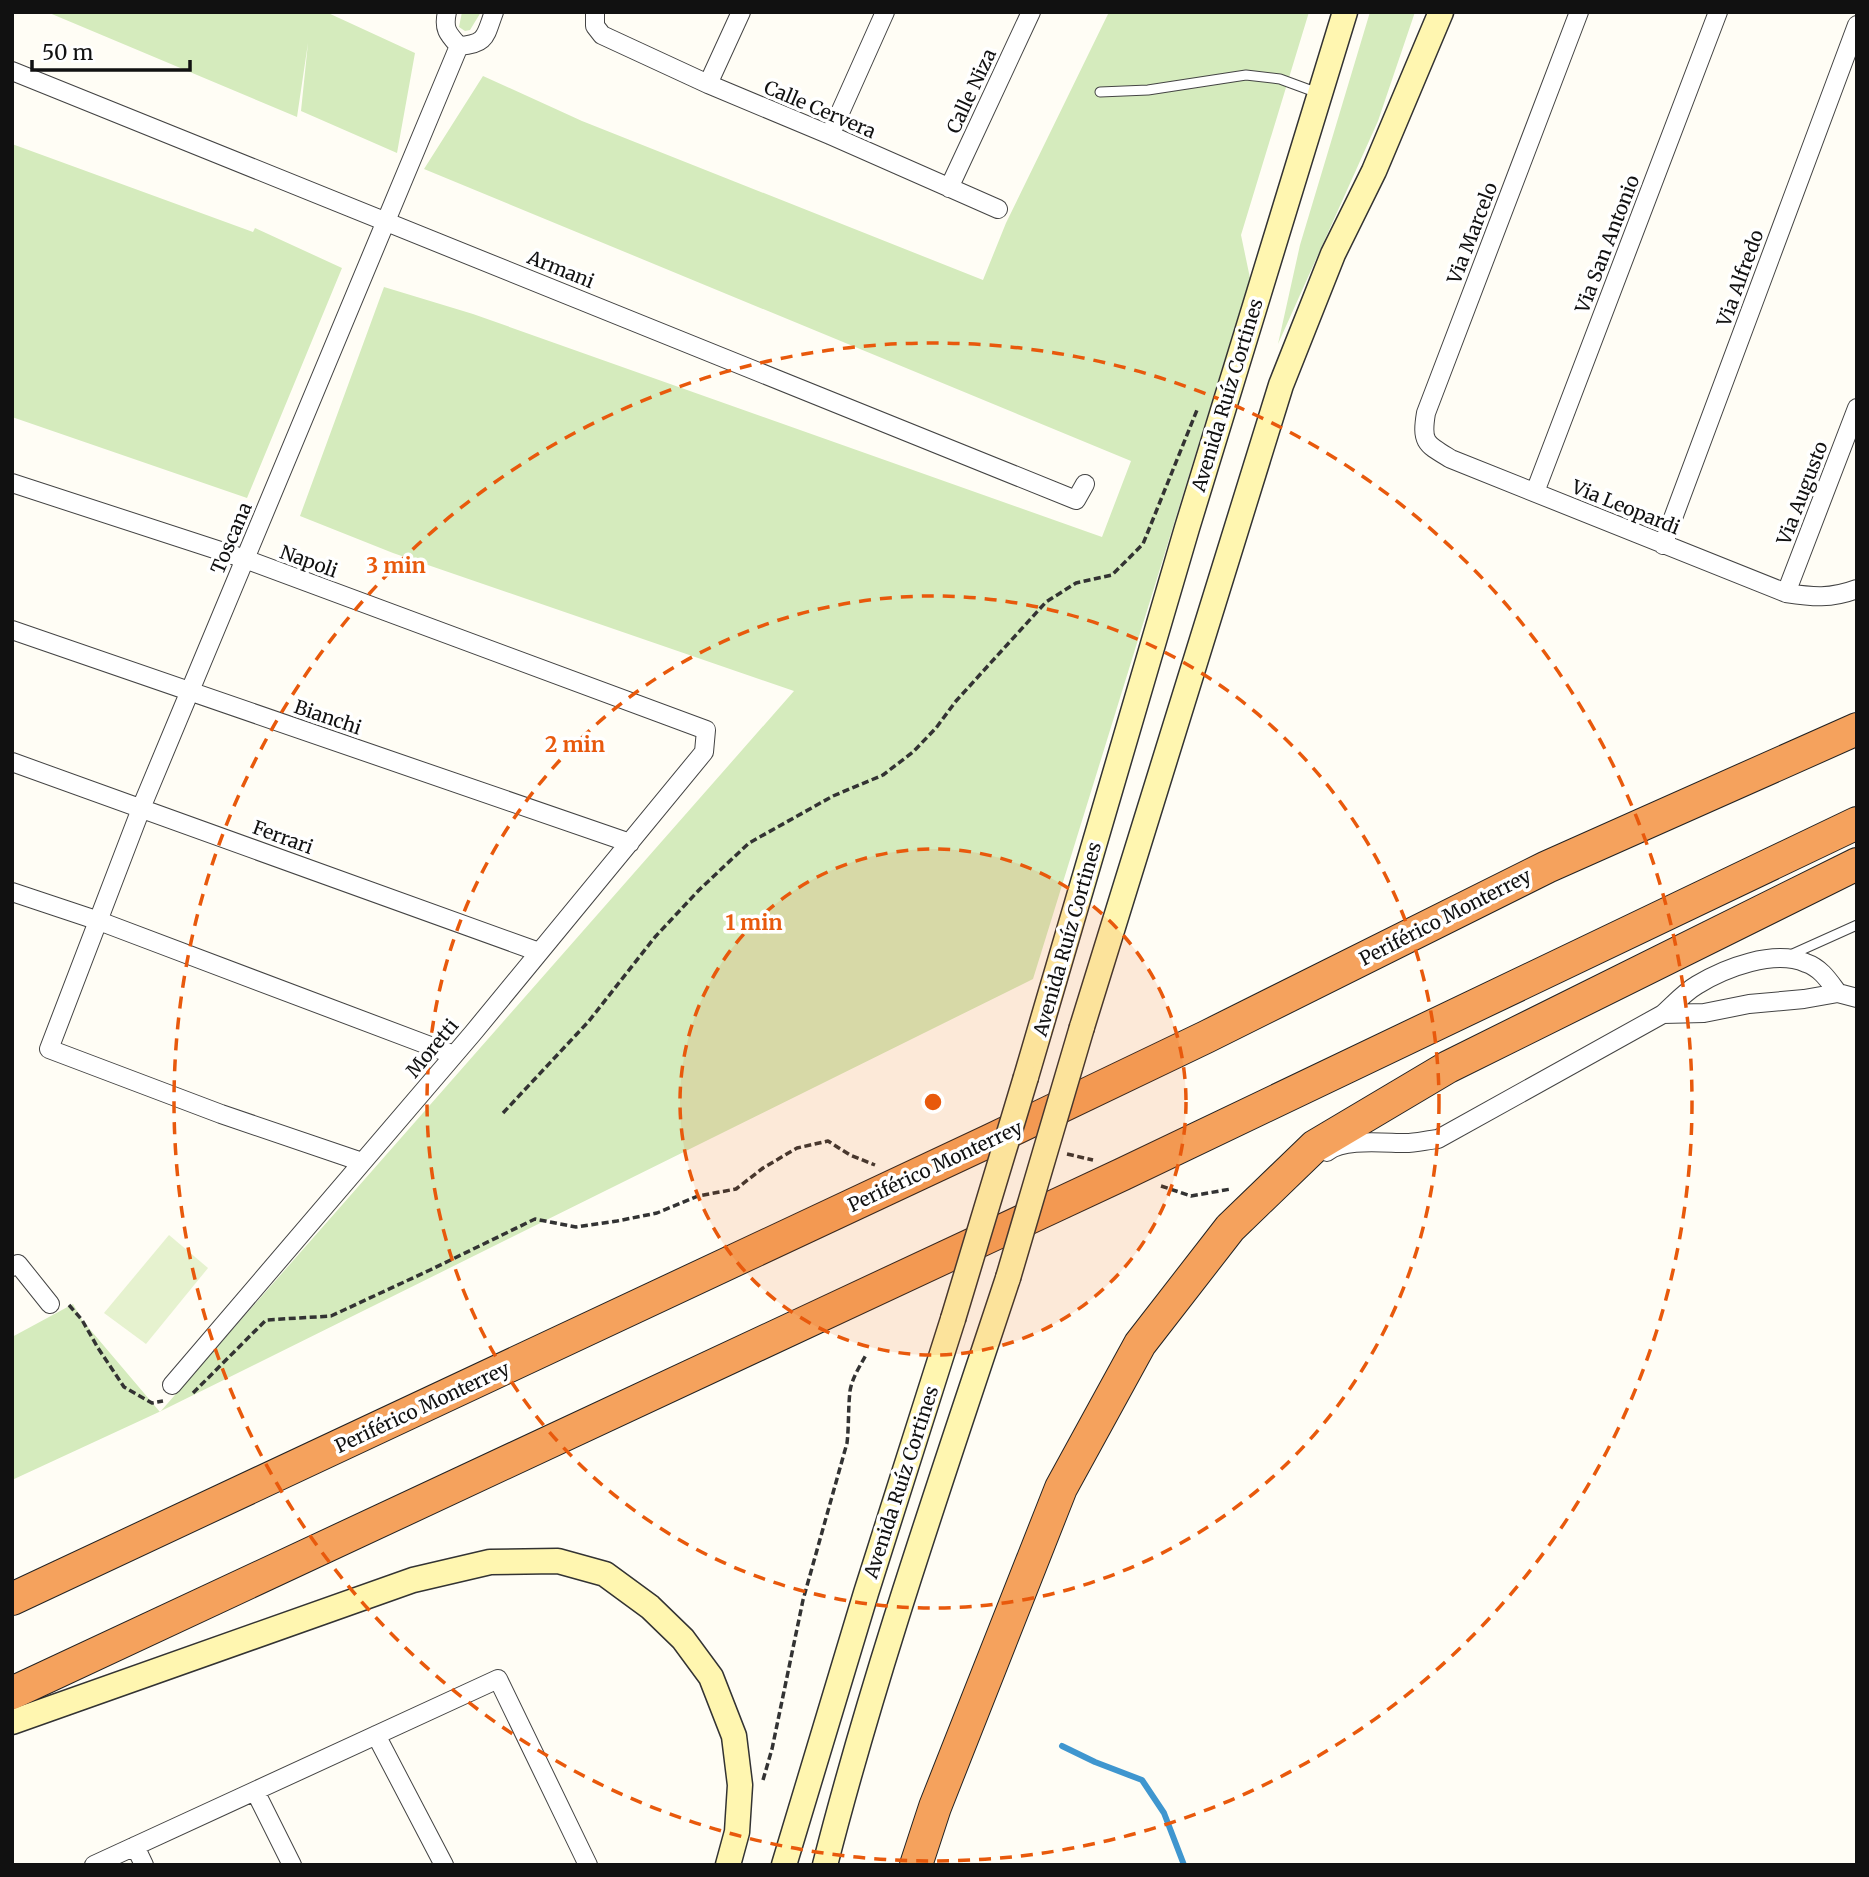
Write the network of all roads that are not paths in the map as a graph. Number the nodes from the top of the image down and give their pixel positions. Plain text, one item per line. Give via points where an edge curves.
1 (447, 12) edge
2 (494, 12) edge
3 (595, 12) edge
4 (741, 12) edge
5 (885, 12) edge
6 (1031, 12) edge
7 (1345, 12) edge
8 (1441, 12) edge
9 (1579, 12) edge
10 (1718, 12) edge
11 (1857, 25) edge
12 (459, 46) junction
13 (12, 71) edge
14 (708, 84) junction
15 (1100, 92) dead end
16 (1320, 94) junction
17 (830, 135) junction
18 (948, 188) junction
19 (998, 209) dead end
20 (386, 220) junction
21 (1857, 408) edge
22 (1451, 459) joint
23 (12, 483) edge
24 (1085, 484) dead end
25 (1535, 492) junction
26 (1663, 545) junction
27 (245, 559) junction
28 (1857, 589) edge
29 (1786, 593) junction
30 (12, 630) edge
31 (190, 692) junction
32 (1857, 729) edge
33 (706, 730) joint
34 (12, 762) edge
35 (142, 808) junction
36 (1857, 823) edge
37 (630, 843) junction
38 (1857, 864) edge
39 (12, 892) edge
40 (99, 921) junction
41 (1857, 925) edge
42 (539, 952) junction
43 (1783, 959) junction
44 (1838, 993) junction
45 (1857, 998) edge
46 (1663, 1014) junction
47 (454, 1055) junction
48 (362, 1162) junction
49 (12, 1267) edge
50 (50, 1304) road end
51 (168, 1393) road end
52 (12, 1599) edge
53 (12, 1693) edge
54 (12, 1722) edge
55 (376, 1735) junction
56 (255, 1791) junction
57 (935, 1807) junction
58 (135, 1846) junction
59 (94, 1865) edge
60 (144, 1865) edge
61 (292, 1865) edge
62 (444, 1865) edge
63 (589, 1865) edge
64 (729, 1865) edge
65 (783, 1865) edge
66 (825, 1865) edge
67 (914, 1865) edge

1 - 12 street via 448,34
2 - 12 street via 485,37 475,45
3 - 14 street, Calle Cervera via 595,26 602,35
4 - 14 street
5 - 17 street
6 - 18 street, Calle Niza
7 - 16 main road, Avenida Ruíz Cortines
8 - 66 main road, Avenida Ruíz Cortines, bridge via 1281,385 1008,1278 902,1602
9 - 22 street, Via Marcelo via 1426,413 1424,436 1431,447
10 - 25 street, Via San Antonio
11 - 26 street, Via Alfredo
12 - 20 street, Toscana
13 - 20 street, Armani
14 - 17 street, Calle Cervera
15 - 16 lane via 1148,90 1246,75 1280,79
16 - 65 main road, Avenida Ruíz Cortines, bridge via 1186,528 1027,1077
17 - 18 street, Calle Cervera
18 - 19 street, Calle Cervera
20 - 24 street, Armani via 1076,500
20 - 27 street, Toscana
21 - 29 street, Via Augusto
22 - 25 street, Via Leopardi
23 - 27 street, Napoli
25 - 26 street, Via Leopardi
26 - 29 street, Via Leopardi
27 - 31 street, Toscana
27 - 33 street, Napoli
28 - 29 street, Via Leopardi via 1839,596
30 - 31 street, Bianchi
31 - 35 street, Toscana
31 - 37 street, Bianchi
32 - 52 highway, Periférico Monterrey via 1547,867 1061,1106
33 - 37 street, Moretti via 704,752
34 - 35 street, Ferrari
35 - 40 street, Toscana
35 - 42 street, Ferrari
36 - 53 highway via 1112,1180
37 - 42 street, Moretti
38 - 57 highway via 1448,1067 1315,1146 1230,1228 1140,1344 1061,1488
39 - 40 street
40 - 47 street
40 - 48 street, Toscana via 49,1049
41 - 43 lane
42 - 47 street, Moretti
43 - 44 street via 1806,962 1823,973
43 - 46 street via 1735,966 1694,986
44 - 45 street
44 - 46 street via 1704,1013
46 - 57 street via 1438,1139 1332,1147 1214,1256 1111,1401
47 - 48 street, Moretti
48 - 51 street, Moretti
49 - 50 street via 18,1264
54 - 64 main road via 413,1580 491,1562 558,1561 605,1574 650,1607 711,1677 734,1736 740,1785
55 - 56 street
55 - 62 street
55 - 63 street via 498,1679
56 - 58 street
56 - 61 street
57 - 67 highway
58 - 59 street
58 - 60 street

